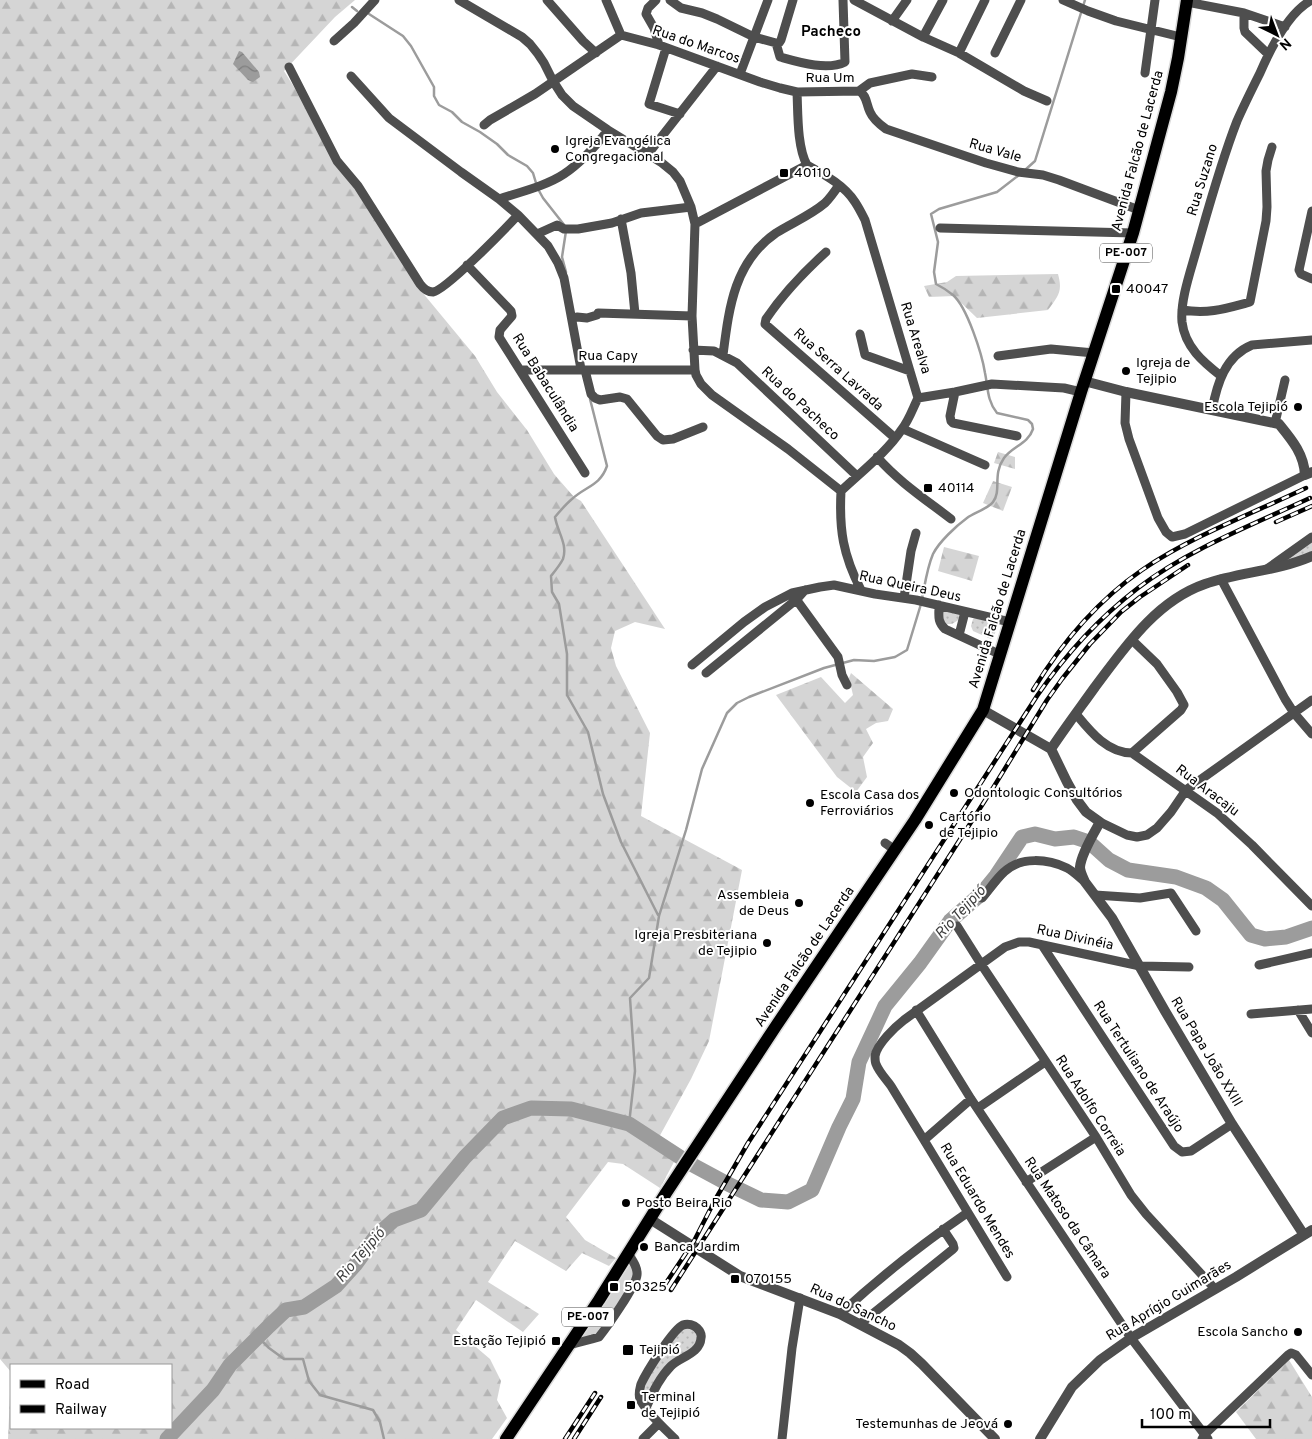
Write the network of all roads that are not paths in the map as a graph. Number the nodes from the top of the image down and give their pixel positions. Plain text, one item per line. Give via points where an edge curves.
1 (375, 0) edge
2 (459, 0) edge
3 (547, 0) edge
4 (606, 0) edge
5 (656, 0) edge
6 (670, 0) edge
7 (768, 0) edge
8 (793, 0) edge
9 (843, 0) edge
10 (854, 0) edge
11 (907, 0) edge
12 (943, 0) edge
13 (985, 0) edge
14 (1021, 0) edge
15 (1063, 0) edge
16 (1155, 0) edge
17 (1312, 0) edge
18 (1187, 1) edge
19 (1244, 13) junction
20 (892, 21) junction
21 (1150, 28) junction
22 (1285, 28) junction
23 (621, 35) junction
24 (754, 37) junction
25 (1181, 37) junction
26 (923, 38) junction
27 (334, 41) dead end
28 (777, 43) junction
29 (662, 46) junction
30 (596, 53) junction
31 (958, 53) junction
32 (995, 53) dead end
33 (1268, 54) junction
34 (717, 66) junction
35 (288, 67) dead end
36 (1145, 73) dead end
37 (740, 74) junction
38 (351, 76) dead end
39 (932, 77) dead end
40 (553, 81) junction
41 (861, 91) junction
42 (797, 92) junction
43 (1046, 101) dead end
44 (680, 114) junction
45 (484, 125) dead end
46 (608, 130) junction
47 (1272, 147) dead end
48 (648, 154) junction
49 (807, 165) junction
50 (839, 185) junction
51 (499, 199) junction
52 (692, 207) junction
53 (1139, 210) junction
54 (518, 215) junction
55 (1311, 217) edge
56 (621, 219) junction
57 (696, 224) junction
58 (940, 228) dead end
59 (1132, 233) junction
60 (537, 234) junction
61 (826, 252) dead end
62 (467, 265) junction
63 (1312, 279) edge
64 (1182, 310) junction
65 (635, 314) junction
66 (692, 316) junction
67 (577, 317) dead end
68 (860, 334) dead end
69 (1312, 340) edge
70 (693, 350) junction
71 (1094, 353) junction
72 (722, 355) junction
73 (998, 356) dead end
74 (520, 370) junction
75 (583, 370) junction
76 (695, 370) junction
77 (910, 371) junction
78 (1221, 376) junction
79 (1284, 380) dead end
80 (1083, 386) junction
81 (955, 392) junction
82 (1126, 392) junction
83 (918, 398) junction
84 (1212, 410) junction
85 (1277, 424) junction
86 (703, 427) dead end
87 (902, 429) junction
88 (1017, 436) dead end
89 (895, 438) junction
90 (877, 457) junction
91 (985, 465) dead end
92 (585, 473) dead end
93 (1309, 474) edge
94 (857, 476) junction
95 (841, 491) junction
96 (951, 519) dead end
97 (916, 533) dead end
98 (1312, 537) edge
99 (1312, 556) edge
100 (1266, 570) junction
101 (1221, 579) junction
102 (861, 590) junction
103 (794, 596) junction
104 (904, 598) junction
105 (937, 604) junction
106 (965, 612) junction
107 (1010, 622) junction
108 (959, 635) junction
109 (1132, 640) junction
110 (999, 654) junction
111 (692, 666) dead end
112 (706, 672) dead end
113 (847, 685) dead end
114 (1312, 700) edge
115 (983, 710) junction
116 (1294, 713) junction
117 (1076, 714) junction
118 (1312, 734) edge
119 (1051, 749) junction
120 (1132, 754) junction
121 (1186, 790) junction
122 (1100, 822) junction
123 (1085, 882) junction
124 (1096, 895) junction
125 (982, 898) dead end
126 (1312, 906) edge
127 (958, 926) dead end
128 (1196, 931) dead end
129 (1042, 945) junction
130 (1312, 953) edge
131 (981, 964) junction
132 (1259, 965) dead end
133 (1140, 966) junction
134 (1189, 967) dead end
135 (1312, 1009) edge
136 (916, 1010) junction
137 (1298, 1010) junction
138 (1251, 1014) dead end
139 (1312, 1033) edge
140 (1046, 1062) junction
141 (971, 1099) junction
142 (978, 1108) junction
143 (1232, 1124) junction
144 (1096, 1137) junction
145 (924, 1140) junction
146 (1026, 1182) junction
147 (967, 1213) junction
148 (650, 1219) junction
149 (944, 1229) junction
150 (1308, 1232) edge
151 (628, 1253) junction
152 (1007, 1277) dead end
153 (1215, 1289) junction
154 (800, 1298) junction
155 (840, 1314) junction
156 (860, 1324) junction
157 (1131, 1338) junction
158 (569, 1344) junction
159 (1312, 1375) edge
160 (646, 1408) junction
161 (660, 1423) junction
162 (1205, 1437) edge
163 (506, 1439) edge
164 (642, 1439) edge
165 (675, 1439) edge
166 (782, 1439) edge
167 (995, 1439) edge
168 (1040, 1439) edge

1 - 27 street
2 - 40 street via 522,37 538,54
3 - 30 street
4 - 23 street
5 - 29 street via 646,14
6 - 24 street via 681,8 702,13
7 - 24 street
8 - 28 street
9 - 28 street via 845,62 810,65 780,57
10 - 20 street
11 - 20 street
12 - 26 street
13 - 31 street
14 - 32 street
15 - 21 street via 1116,21
16 - 21 street
17 - 22 street, Rua Suzano via 1300,8
18 - 19 street
18 - 25 main road, Avenida Falcão de Lacerda / PE-007
19 - 22 street
19 - 33 street via 1245,32
20 - 26 street
21 - 25 street
21 - 36 street
22 - 33 street, Rua Suzano
23 - 29 street, Rua do Marcos
23 - 30 street
24 - 28 street
24 - 37 street
25 - 53 main road, Avenida Falcão de Lacerda / PE-007 via 1171,92
26 - 31 street
29 - 34 street, Rua do Marcos
29 - 44 street via 649,104
30 - 40 street
31 - 43 street
33 - 64 street, Rua Suzano via 1228,146
34 - 37 street, Rua do Marcos
34 - 44 street
35 - 62 street via 337,161 358,186 424,289 435,292
37 - 42 street, Rua do Marcos
38 - 51 street via 389,118
39 - 41 street via 912,74 870,83
40 - 45 street
40 - 46 street via 573,106
41 - 42 street, Rua Um
41 - 53 street, Rua Vale via 874,119 886,129 1018,172 1044,175
42 - 49 street via 802,150
44 - 48 street
46 - 48 street
46 - 51 street via 596,146 563,175
47 - 64 street via 1266,171 1266,221 1250,302 1203,312
48 - 52 street via 673,172
49 - 50 street, Rua Arealva
49 - 57 street
50 - 72 street via 817,209 768,239 752,256 732,296
50 - 77 street, Rua Arealva via 855,201 865,220
51 - 54 street
52 - 56 street via 641,213
52 - 57 street
53 - 59 main road, Avenida Falcão de Lacerda / PE-007
54 - 60 street
54 - 62 street
55 - 63 street via 1300,272
56 - 60 street via 568,230 557,225
56 - 65 street
57 - 66 street
58 - 59 street
59 - 71 main road, Avenida Falcão de Lacerda / PE-007
60 - 75 street via 548,246 564,278
61 - 89 street, Rua Serra Lavrada via 789,289 765,322
62 - 74 street, Rua Babaculândia via 512,314 499,334
64 - 78 street, Rua Suzano via 1183,328 1189,345
65 - 66 street
65 - 67 street via 598,313 587,318
66 - 70 street
68 - 77 street via 866,355
69 - 78 street via 1252,345 1236,355
70 - 72 street via 714,351
70 - 76 street
71 - 73 street via 1051,349
71 - 80 main road, Avenida Falcão de Lacerda / PE-007
72 - 94 street, Rua do Pacheco via 737,364
74 - 75 street, Rua Capy
74 - 92 street, Rua Babaculândia
75 - 76 street, Rua Capy
75 - 86 street via 595,398 627,399 663,440
76 - 95 street via 701,384 712,396
77 - 83 street, Rua Arealva
78 - 84 street
79 - 85 street
80 - 81 street via 987,385
80 - 82 street
80 - 107 main road, Avenida Falcão de Lacerda / PE-007
81 - 83 street
81 - 88 street via 950,416 953,423
82 - 84 street
82 - 93 street via 1125,423 1129,439 1158,518 1172,538
83 - 87 street
84 - 85 street
85 - 93 street via 1294,442
87 - 89 street
87 - 91 street
89 - 90 street
90 - 94 street
90 - 96 street via 906,486
94 - 95 street
95 - 102 street via 844,546
97 - 104 street
98 - 100 street
99 - 100 street
100 - 101 street
101 - 109 street via 1168,603
101 - 116 street
102 - 103 street, Rua Queira Deus via 834,585 805,590
102 - 104 street, Rua Queira Deus
103 - 111 street, Rua Queira Deus via 765,607
103 - 112 street, Rua Queira Deus
103 - 113 street via 836,652
104 - 105 street, Rua Queira Deus
105 - 106 street, Rua Queira Deus
105 - 108 street via 940,624
106 - 107 street, Rua Queira Deus
106 - 108 street
107 - 110 main road, Avenida Falcão de Lacerda / PE-007
108 - 110 street
109 - 117 street
109 - 120 street via 1156,664 1184,704
110 - 115 main road, Avenida Falcão de Lacerda / PE-007
114 - 116 street
115 - 119 street
115 - 148 main road, Avenida Falcão de Lacerda / PE-007 via 915,820 890,846
116 - 118 street
116 - 121 street
117 - 119 street
117 - 120 street, Rua Aracaju via 1110,747
119 - 122 street via 1077,800
120 - 121 street, Rua Aracaju
121 - 122 street via 1171,812 1147,835 1127,835
121 - 126 street, Rua Aracaju via 1232,826
122 - 123 street, Rua Papa João XXIII via 1080,866
123 - 124 street, Rua Papa João XXIII
123 - 125 street, Rua Papa João XXIII via 1068,868 1028,860 1005,871
124 - 128 street via 1140,898 1172,893
124 - 133 street, Rua Papa João XXIII
127 - 131 street, Rua Adolfo Correia
129 - 131 street, Rua Divinéia via 1029,942 1013,944
129 - 133 street, Rua Divinéia
129 - 143 street, Rua Tertuliano de Araújo via 1178,1150 1190,1150
130 - 132 street
131 - 136 street, Rua Divinéia
131 - 140 street, Rua Adolfo Correia
133 - 134 street, Rua Divinéia
133 - 143 street, Rua Papa João XXIII
135 - 137 street
136 - 141 street, Rua Matoso da Câmara
136 - 145 street, Rua Eduardo Mendes via 894,1028 874,1057 878,1069
137 - 138 street
137 - 139 street
140 - 142 street
140 - 144 street, Rua Adolfo Correia
141 - 142 street, Rua Matoso da Câmara
141 - 145 street, Rua Eduardo Mendes
142 - 146 street, Rua Matoso da Câmara
143 - 150 street, Rua Papa João XXIII
144 - 146 street
144 - 153 street, Rua Adolfo Correia via 1146,1214
145 - 147 street, Rua Eduardo Mendes
146 - 157 street, Rua Matoso da Câmara
147 - 149 street
147 - 152 street, Rua Eduardo Mendes
148 - 151 main road, PE-007
148 - 154 street, Rua do Sancho via 740,1276
149 - 155 street
149 - 156 street via 954,1248
150 - 153 street, Rua Aprígio Guimarães
151 - 158 main road, PE-007
151 - 158 street via 637,1273 624,1300 598,1336
153 - 157 street, Rua Aprígio Guimarães
154 - 155 street, Rua do Sancho
154 - 166 street
155 - 156 street, Rua do Sancho
156 - 167 street, Rua do Sancho via 910,1353
157 - 162 street, Rua Matoso da Câmara
157 - 168 street, Rua Aprígio Guimarães via 1100,1360 1072,1387
158 - 163 main road, PE-007
159 - 162 street via 1294,1353 1288,1355
160 - 160 street via 650,1396 672,1365 700,1344 701,1333 692,1325 682,1325 675,1331 642,1383 639,1394
160 - 161 street
161 - 164 street
161 - 165 street

